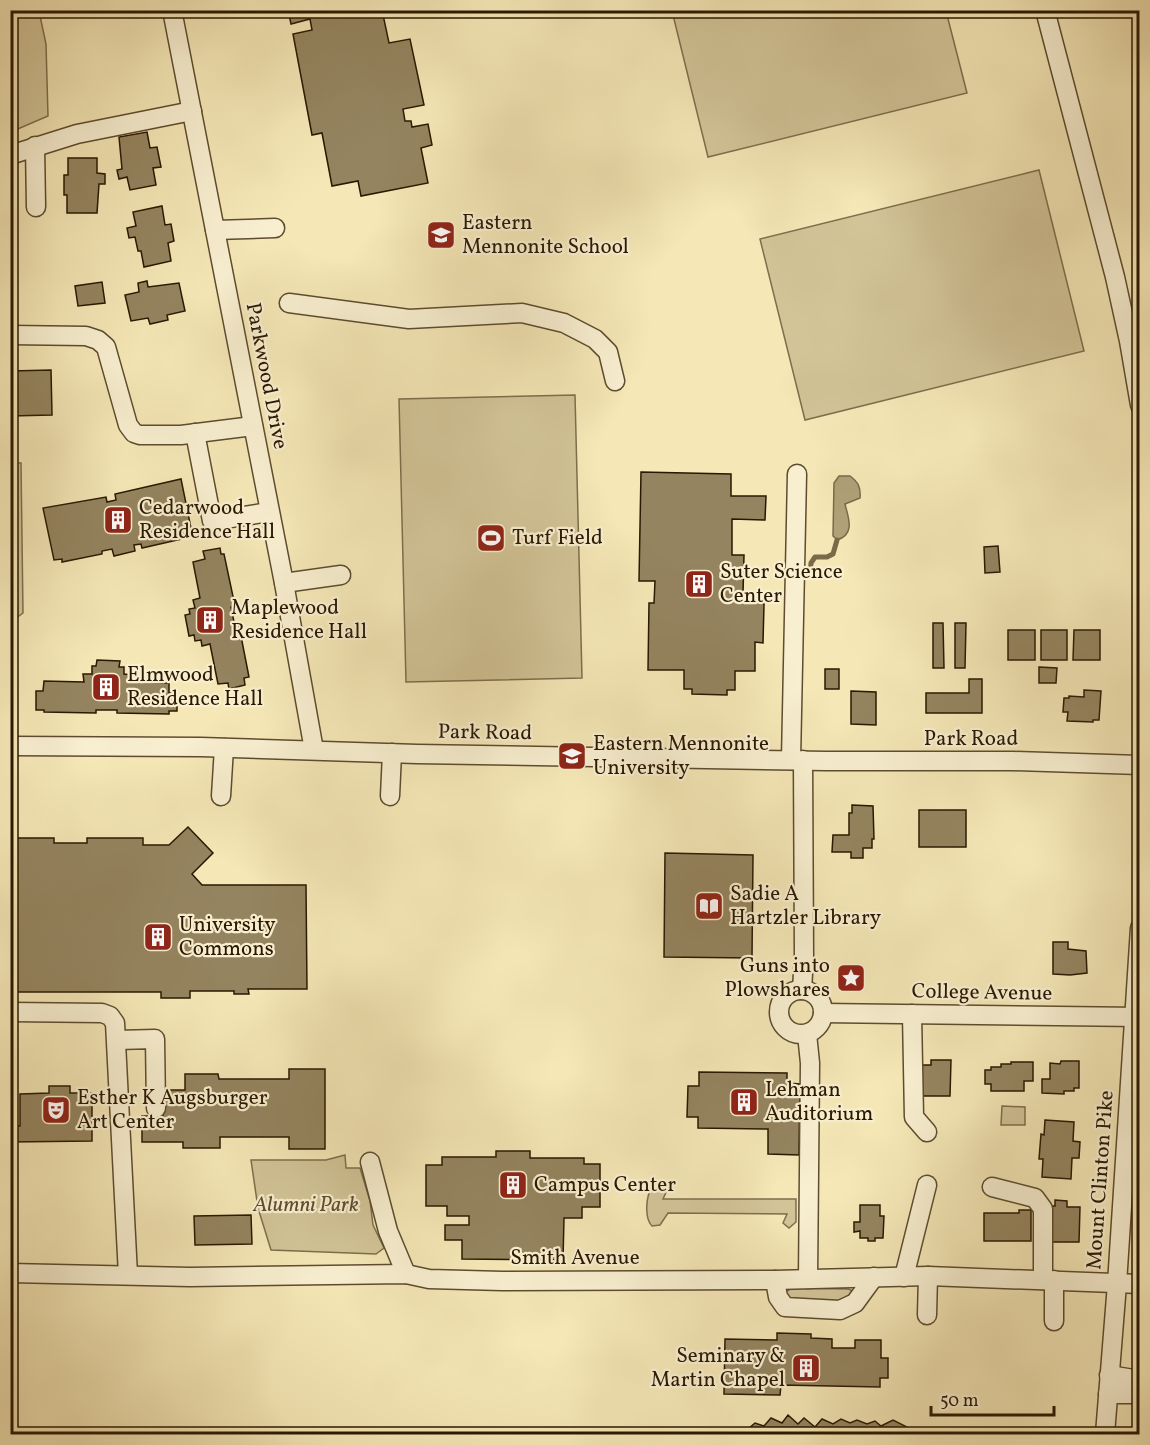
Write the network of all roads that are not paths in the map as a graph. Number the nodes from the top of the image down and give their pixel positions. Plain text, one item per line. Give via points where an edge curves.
1 (172, 10) edge
2 (1045, 10) edge
3 (192, 111) junction
4 (34, 146) junction
5 (10, 154) edge
6 (36, 207) dead end
7 (275, 228) dead end
8 (216, 230) junction
9 (289, 303) dead end
10 (10, 335) edge
11 (615, 381) dead end
12 (1140, 405) edge
13 (253, 426) junction
14 (195, 433) junction
15 (797, 474) dead end
16 (269, 512) junction
17 (340, 575) dead end
18 (284, 583) junction
19 (10, 746) edge
20 (224, 748) junction
21 (314, 750) junction
22 (392, 753) junction
23 (797, 760) junction
24 (1140, 765) edge
25 (221, 796) dead end
26 (390, 796) dead end
27 (1140, 928) edge
28 (802, 990) junction
29 (10, 1012) edge
30 (823, 1013) junction
31 (912, 1014) junction
32 (1137, 1017) edge
33 (807, 1034) junction
34 (117, 1040) junction
35 (156, 1108) dead end
36 (927, 1132) dead end
37 (370, 1162) dead end
38 (927, 1185) dead end
39 (992, 1187) dead end
40 (10, 1273) edge
41 (406, 1274) junction
42 (128, 1275) junction
43 (928, 1276) junction
44 (874, 1277) junction
45 (904, 1277) junction
46 (808, 1279) junction
47 (775, 1280) junction
48 (1048, 1280) junction
49 (1117, 1284) junction
50 (1140, 1284) edge
51 (927, 1315) dead end
52 (1054, 1321) dead end
53 (1140, 1380) edge
54 (1109, 1384) junction
55 (1140, 1394) edge
56 (1105, 1434) edge

1 - 3 street, Parkwood Drive
2 - 12 street via 1115,277
3 - 4 street
3 - 8 street, Parkwood Drive
4 - 5 street
4 - 6 street
7 - 8 street
8 - 13 street, Parkwood Drive
9 - 11 street via 410,319 522,313 564,323 595,339 608,352
10 - 14 street via 86,336 98,340 106,347 132,430 144,436
13 - 14 street
13 - 16 street, Parkwood Drive
14 - 16 street via 212,521
15 - 23 street
16 - 18 street, Parkwood Drive
17 - 18 street
18 - 21 street, Parkwood Drive
19 - 20 street, Park Road
20 - 21 street, Park Road
20 - 25 street
21 - 22 street, Park Road
22 - 23 street, Park Road
22 - 26 street
23 - 24 street, Park Road
23 - 28 street
27 - 32 street, Mount Clinton Pike
28 - 30 street via 819,1000
28 - 33 street via 783,998 778,1013 788,1030
29 - 34 street via 104,1013 116,1023
30 - 31 street, College Avenue
30 - 33 street via 818,1026
31 - 32 street, College Avenue
31 - 36 street via 914,1117
32 - 49 street, Mount Clinton Pike
33 - 46 street
34 - 35 street via 155,1039
34 - 42 street
37 - 41 street via 388,1230
38 - 45 street
39 - 48 street via 1035,1198 1043,1209
40 - 42 street, Smith Avenue
41 - 42 street, Smith Avenue
41 - 47 street, Smith Avenue via 429,1279 492,1281
43 - 45 street, Smith Avenue
43 - 48 street, Smith Avenue
43 - 51 street
44 - 45 street, Smith Avenue
44 - 46 street, Smith Avenue
44 - 47 street via 855,1303 840,1310 786,1307 778,1297
46 - 47 street, Smith Avenue
48 - 49 street, Smith Avenue
48 - 52 street
49 - 50 street, Smith Avenue
49 - 54 street, Mount Clinton Pike
53 - 54 street
54 - 55 street
54 - 56 street, Mount Clinton Pike

